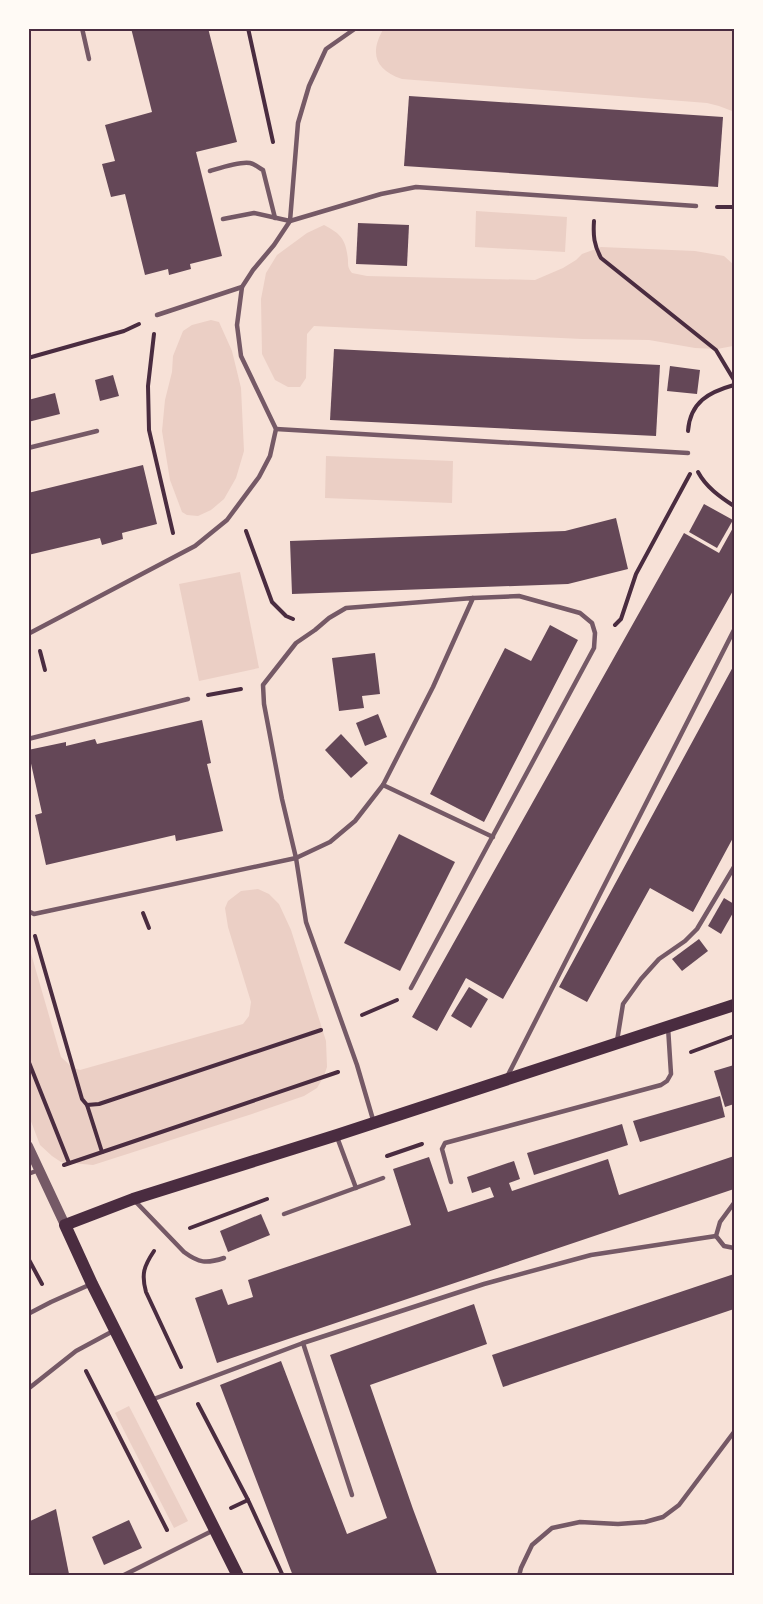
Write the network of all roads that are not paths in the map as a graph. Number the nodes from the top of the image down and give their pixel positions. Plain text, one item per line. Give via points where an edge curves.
1 (82, 28) edge
2 (357, 28) edge
3 (89, 59) dead end
4 (210, 171) dead end
5 (696, 206) dead end
6 (275, 218) junction
7 (223, 219) dead end
8 (290, 221) junction
9 (242, 287) junction
10 (157, 315) road end
11 (276, 429) junction
12 (97, 431) dead end
13 (28, 448) edge
14 (688, 453) dead end
15 (473, 598) junction
16 (735, 630) edge
17 (28, 634) edge
18 (188, 699) road end
19 (28, 739) edge
20 (383, 785) junction
21 (493, 837) junction
22 (296, 858) junction
23 (735, 867) edge
24 (28, 911) edge
25 (411, 988) road end
26 (735, 1005) edge
27 (668, 1027) junction
28 (617, 1044) junction
29 (506, 1079) junction
30 (374, 1123) junction
31 (337, 1135) junction
32 (28, 1146) edge
33 (36, 1172) edge
34 (383, 1178) dead end
35 (451, 1182) dead end
36 (356, 1188) junction
37 (133, 1199) junction
38 (735, 1203) edge
39 (284, 1214) dead end
40 (65, 1225) junction
41 (716, 1236) junction
42 (735, 1248) edge
43 (224, 1258) dead end
44 (92, 1284) junction
45 (28, 1314) edge
46 (115, 1330) junction
47 (303, 1343) junction
48 (28, 1389) edge
49 (151, 1400) junction
50 (735, 1432) edge
51 (352, 1494) dead end
52 (216, 1530) junction
53 (122, 1575) edge
54 (238, 1575) edge
55 (519, 1575) edge

1 - 3 lane
2 - 8 lane via 326,49 309,86 298,123
4 - 6 lane via 244,163 263,170
5 - 8 lane via 416,187
6 - 7 lane via 254,213
6 - 8 lane
8 - 9 lane
9 - 10 lane
9 - 11 lane via 237,325 241,356
11 - 14 lane
11 - 17 lane via 270,456 259,477 227,520 178,556
12 - 13 lane
15 - 20 lane
15 - 21 lane via 519,596 580,613 592,623 595,633 594,648
15 - 22 lane via 346,608 296,643 263,685
16 - 29 lane
18 - 19 lane
20 - 21 lane
20 - 22 lane via 355,821 330,842
21 - 25 lane
22 - 24 lane via 34,914
22 - 30 lane via 306,922
23 - 28 lane via 697,929 659,959 623,1004
26 - 27 main road
27 - 28 main road
27 - 35 lane via 671,1074 667,1081 445,1143 442,1149
28 - 29 main road
29 - 30 main road
30 - 31 main road
31 - 36 lane
31 - 37 main road
32 - 33 street
33 - 40 street
34 - 36 lane
36 - 39 lane
37 - 40 main road
37 - 43 lane via 193,1258 208,1263
38 - 41 lane via 720,1222
40 - 44 main road
41 - 42 lane via 724,1246
41 - 47 lane via 591,1255 484,1284
44 - 45 lane
44 - 46 main road
46 - 48 lane via 76,1351
46 - 49 main road
47 - 49 lane
47 - 51 lane
49 - 52 main road
50 - 55 lane via 680,1505 663,1517 618,1524 580,1522 552,1528 532,1545
52 - 53 lane
52 - 54 main road

